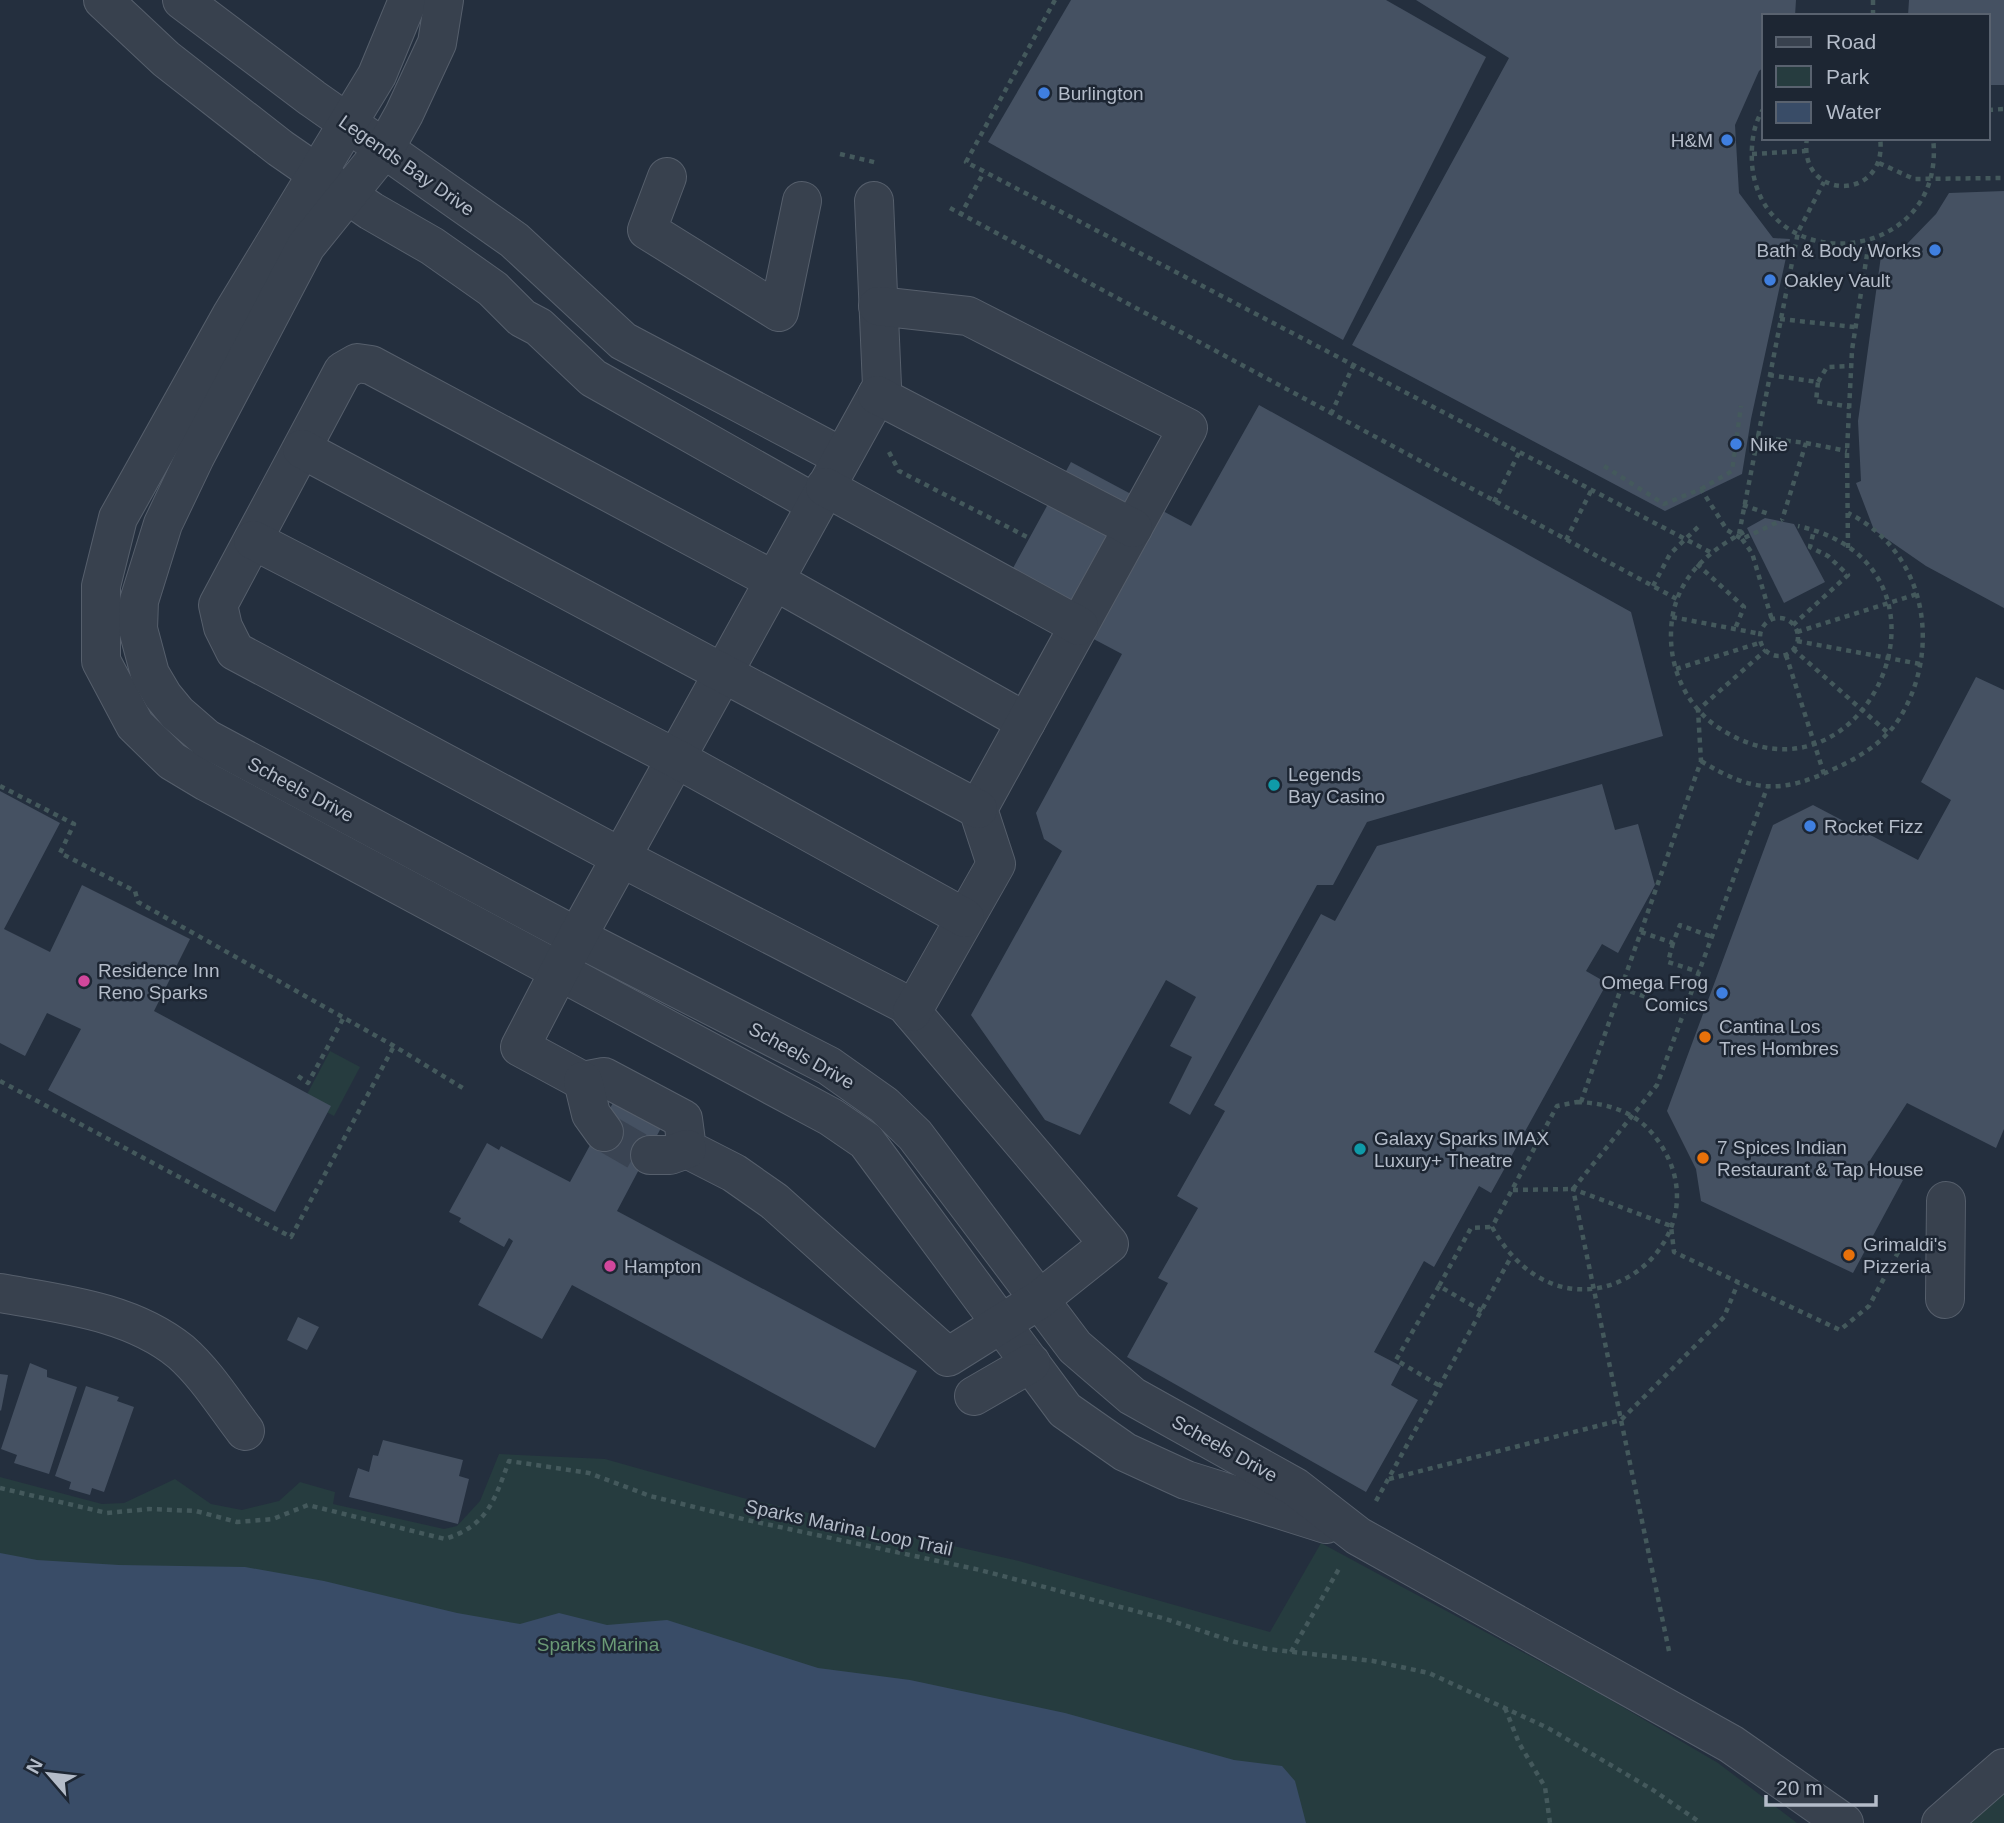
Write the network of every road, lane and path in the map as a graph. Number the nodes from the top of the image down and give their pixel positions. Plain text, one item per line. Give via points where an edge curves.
1 (103, 0) edge
2 (182, 0) edge
3 (408, 0) edge
4 (444, 0) edge
5 (1055, 0) edge
6 (1762, 111) edge
7 (349, 123) junction
8 (1807, 140) edge
9 (1880, 140) edge
10 (1933, 140) edge
11 (384, 148) junction
12 (1805, 151) junction
13 (840, 154) dead end
14 (1752, 154) junction
15 (878, 163) dead end
16 (1879, 163) junction
17 (984, 172) junction
18 (667, 177) dead end
19 (2004, 178) edge
20 (1931, 180) junction
21 (1824, 182) junction
22 (345, 193) junction
23 (802, 201) dead end
24 (874, 201) dead end
25 (950, 208) dead end
26 (960, 216) junction
27 (1798, 232) junction
28 (1869, 241) junction
29 (878, 306) junction
30 (1780, 318) junction
31 (1854, 327) junction
32 (1354, 364) junction
33 (1851, 366) junction
34 (1769, 375) junction
35 (1818, 382) junction
36 (877, 395) junction
37 (1741, 407) dead end
38 (1850, 407) junction
39 (1331, 414) junction
40 (1756, 437) junction
41 (883, 442) dead end
42 (1806, 443) junction
43 (302, 449) junction
44 (1520, 451) junction
45 (1847, 451) junction
46 (1604, 466) dead end
47 (828, 483) junction
48 (1701, 488) junction
49 (1592, 489) junction
50 (1494, 502) junction
51 (1743, 505) junction
52 (1848, 513) junction
53 (1769, 514) dead end
54 (1699, 526) dead end
55 (1798, 526) dead end
56 (1133, 528) junction
57 (1814, 530) junction
58 (1741, 535) junction
59 (1684, 538) junction
60 (1031, 539) dead end
61 (253, 540) junction
62 (1566, 540) junction
63 (1848, 548) junction
64 (1710, 552) junction
65 (1697, 564) junction
66 (775, 581) junction
67 (1653, 586) junction
68 (1917, 594) junction
69 (1677, 599) junction
70 (1888, 604) junction
71 (1672, 617) junction
72 (1772, 620) junction
73 (1793, 625) junction
74 (1079, 626) junction
75 (1735, 629) junction
76 (1797, 632) junction
77 (1761, 634) junction
78 (1797, 641) junction
79 (1762, 642) junction
80 (1793, 649) junction
81 (1766, 650) junction
82 (1786, 655) junction
83 (1889, 659) junction
84 (1920, 664) junction
85 (1676, 669) junction
86 (723, 674) junction
87 (1698, 710) junction
88 (1863, 710) junction
89 (1026, 722) junction
90 (1887, 732) junction
91 (1814, 742) junction
92 (677, 759) junction
93 (1701, 761) junction
94 (1824, 774) junction
95 (0, 786) edge
96 (1767, 788) junction
97 (978, 809) junction
98 (330, 849) junction
99 (622, 858) junction
100 (965, 918) junction
101 (1641, 932) junction
102 (577, 937) junction
103 (1712, 937) junction
104 (1673, 943) junction
105 (1699, 972) junction
106 (559, 973) junction
107 (1621, 988) junction
108 (1685, 1011) junction
109 (912, 1012) junction
110 (344, 1017) junction
111 (394, 1046) junction
112 (298, 1076) dead end
113 (0, 1081) edge
114 (583, 1081) junction
115 (466, 1090) dead end
116 (865, 1091) junction
117 (1581, 1102) junction
118 (1631, 1115) junction
119 (604, 1132) tunnel mouth
120 (1573, 1189) junction
121 (1512, 1190) junction
122 (1946, 1201) dead end
123 (1671, 1226) junction
124 (1492, 1227) junction
125 (1902, 1245) dead end
126 (1511, 1257) junction
127 (1738, 1283) junction
128 (1438, 1286) junction
129 (1592, 1289) junction
130 (0, 1293) edge
131 (1945, 1298) dead end
132 (1039, 1300) junction
133 (1482, 1311) junction
134 (1003, 1322) junction
135 (1031, 1363) junction
136 (1440, 1386) junction
137 (974, 1396) dead end
138 (1621, 1420) junction
139 (244, 1431) dead end
140 (1388, 1479) junction
141 (0, 1488) edge
142 (1358, 1536) junction
143 (1669, 1651) dead end
144 (1291, 1652) junction
145 (1505, 1708) junction
146 (2004, 1768) edge
147 (1550, 1823) edge
148 (1701, 1823) edge
149 (1844, 1823) edge
150 (1941, 1823) edge

1 - 22 street via 166,59 279,148
2 - 7 street, Legends Bay Drive
3 - 7 street via 377,75
4 - 11 street via 437,43
5 - 17 path via 966,162
6 - 14 path
7 - 11 street, Legends Bay Drive
7 - 22 street
8 - 12 path
9 - 16 path
10 - 20 path via 1936,158
11 - 22 street
11 - 47 street, Legends Bay Drive via 514,240 623,341
12 - 14 path
12 - 21 path
13 - 15 path
14 - 27 path via 1753,173 1764,200 1782,223
16 - 20 path via 1914,179
16 - 21 path via 1862,182 1850,187
17 - 26 path
17 - 32 path
18 - 23 street via 648,230 779,312
19 - 20 path
20 - 28 path via 1912,214 1890,233
21 - 27 path
22 - 47 street via 493,289 593,379
22 - 98 street via 232,314 118,518 101,586 101,661 135,725 172,761
22 - 102 street, Scheels Drive via 306,246 163,524 139,601 138,629 150,674 177,713 208,739
24 - 29 street
25 - 26 path
26 - 39 path
27 - 28 path via 1835,245
27 - 30 path
28 - 31 path
29 - 36 street via 882,386
29 - 56 street via 968,316 1188,428
30 - 31 path
30 - 34 path
31 - 33 path
32 - 39 path
32 - 44 path
33 - 35 path via 1827,367
33 - 38 path
34 - 35 path
34 - 40 path
35 - 38 path via 1816,401
36 - 47 street
36 - 56 street
37 - 48 path via 1732,471
38 - 45 path
39 - 50 path
40 - 42 path
40 - 51 path
41 - 60 path via 899,471
42 - 45 path
42 - 58 path, bridge via 1782,520
43 - 61 street
43 - 66 street via 343,371 357,363 371,365
43 - 86 street
44 - 49 path
44 - 50 path
45 - 52 path
46 - 48 path, bridge via 1664,504
47 - 66 street
47 - 74 street
48 - 58 path, bridge via 1727,530
49 - 59 path
49 - 62 path
50 - 62 path
51 - 53 path
51 - 58 path
52 - 63 path
52 - 68 path via 1894,550
54 - 59 path
55 - 57 path
56 - 74 street
57 - 63 path
57 - 73 path via 1810,547 1848,575
58 - 64 path
58 - 72 path via 1752,553
59 - 64 path
59 - 67 path
61 - 92 street
61 - 99 street via 218,605 235,651
62 - 67 path
63 - 70 path via 1875,575
64 - 65 path
65 - 69 path
65 - 75 path via 1745,607
66 - 86 street
66 - 89 street
67 - 69 path
68 - 70 path
68 - 84 path via 1925,635
69 - 71 path
70 - 76 path
70 - 83 path via 1892,628
71 - 75 path
71 - 85 path
72 - 73 path
72 - 77 path
73 - 76 path
74 - 89 street
75 - 77 path
76 - 78 path
77 - 79 path
78 - 80 path
78 - 83 path
79 - 81 path
79 - 85 path
80 - 82 path
80 - 88 path
81 - 82 path
81 - 87 path
82 - 91 path
83 - 84 path
83 - 88 path via 1883,682
84 - 90 path via 1918,680 1898,721
85 - 87 path
86 - 92 street
86 - 97 street
87 - 91 path via 1746,742 1782,747
87 - 93 path
88 - 90 path
88 - 91 path via 1834,734
89 - 97 street
90 - 94 path via 1865,754
91 - 94 path
92 - 99 street
92 - 100 street
93 - 96 path via 1720,773
93 - 101 path
94 - 96 path via 1787,788
95 - 110 path via 74,824 60,853 135,891 138,902
96 - 103 path
97 - 100 street via 996,864
98 - 102 street via 364,845 533,936
98 - 106 street
99 - 102 street
99 - 109 street via 905,1004
100 - 109 street
101 - 104 path
101 - 107 path
102 - 106 street
102 - 116 street, Scheels Drive via 829,1066
103 - 104 path via 1680,925
103 - 105 path
104 - 105 path via 1668,962
105 - 108 path
106 - 114 street via 520,1047
106 - 116 street via 603,971 838,1094
106 - 134 street via 831,1117 866,1141
107 - 108 path
107 - 117 path
108 - 118 path via 1657,1085
109 - 132 street via 1110,1244
110 - 111 path
110 - 112 path via 308,1083
111 - 113 path via 291,1237
111 - 115 path
114 - 119 street via 591,1114
114 - 134 street via 604,1077 683,1119 669,1152 734,1173 774,1201 948,1357
116 - 132 street, Scheels Drive via 915,1135
117 - 118 path
117 - 121 path via 1557,1106
118 - 120 path
118 - 123 path via 1653,1134 1670,1162 1676,1194
120 - 121 path
120 - 123 path
120 - 129 path
121 - 124 path
122 - 131 street
123 - 127 path via 1674,1252
123 - 129 path via 1644,1267 1615,1284
124 - 126 path
124 - 128 path via 1471,1228
125 - 127 path via 1869,1306 1840,1329
126 - 129 path via 1551,1285
126 - 133 path
127 - 138 path via 1724,1317
128 - 133 path
128 - 136 path via 1396,1360
129 - 138 path
130 - 139 street via 90,1310 152,1333 197,1368
132 - 134 street
132 - 142 street, Scheels Drive via 1075,1347 1132,1396 1295,1487
133 - 136 path
134 - 135 street
135 - 137 street
135 - 142 street via 1065,1410 1125,1452 1186,1480
136 - 140 path
138 - 140 path
138 - 143 path
140 - 142 path
141 - 144 path, Sparks Marina Loop Trail via 107,1513 197,1511 237,1522 273,1519 308,1505 445,1539 466,1532 482,1519 509,1461 589,1473 650,1496 980,1570 1235,1642
142 - 144 path
142 - 149 street, Scheels Drive via 1703,1727
144 - 145 path, Sparks Marina Loop Trail via 1429,1673
145 - 147 path via 1545,1787
145 - 148 path, Sparks Marina Loop Trail via 1548,1728
146 - 150 street

